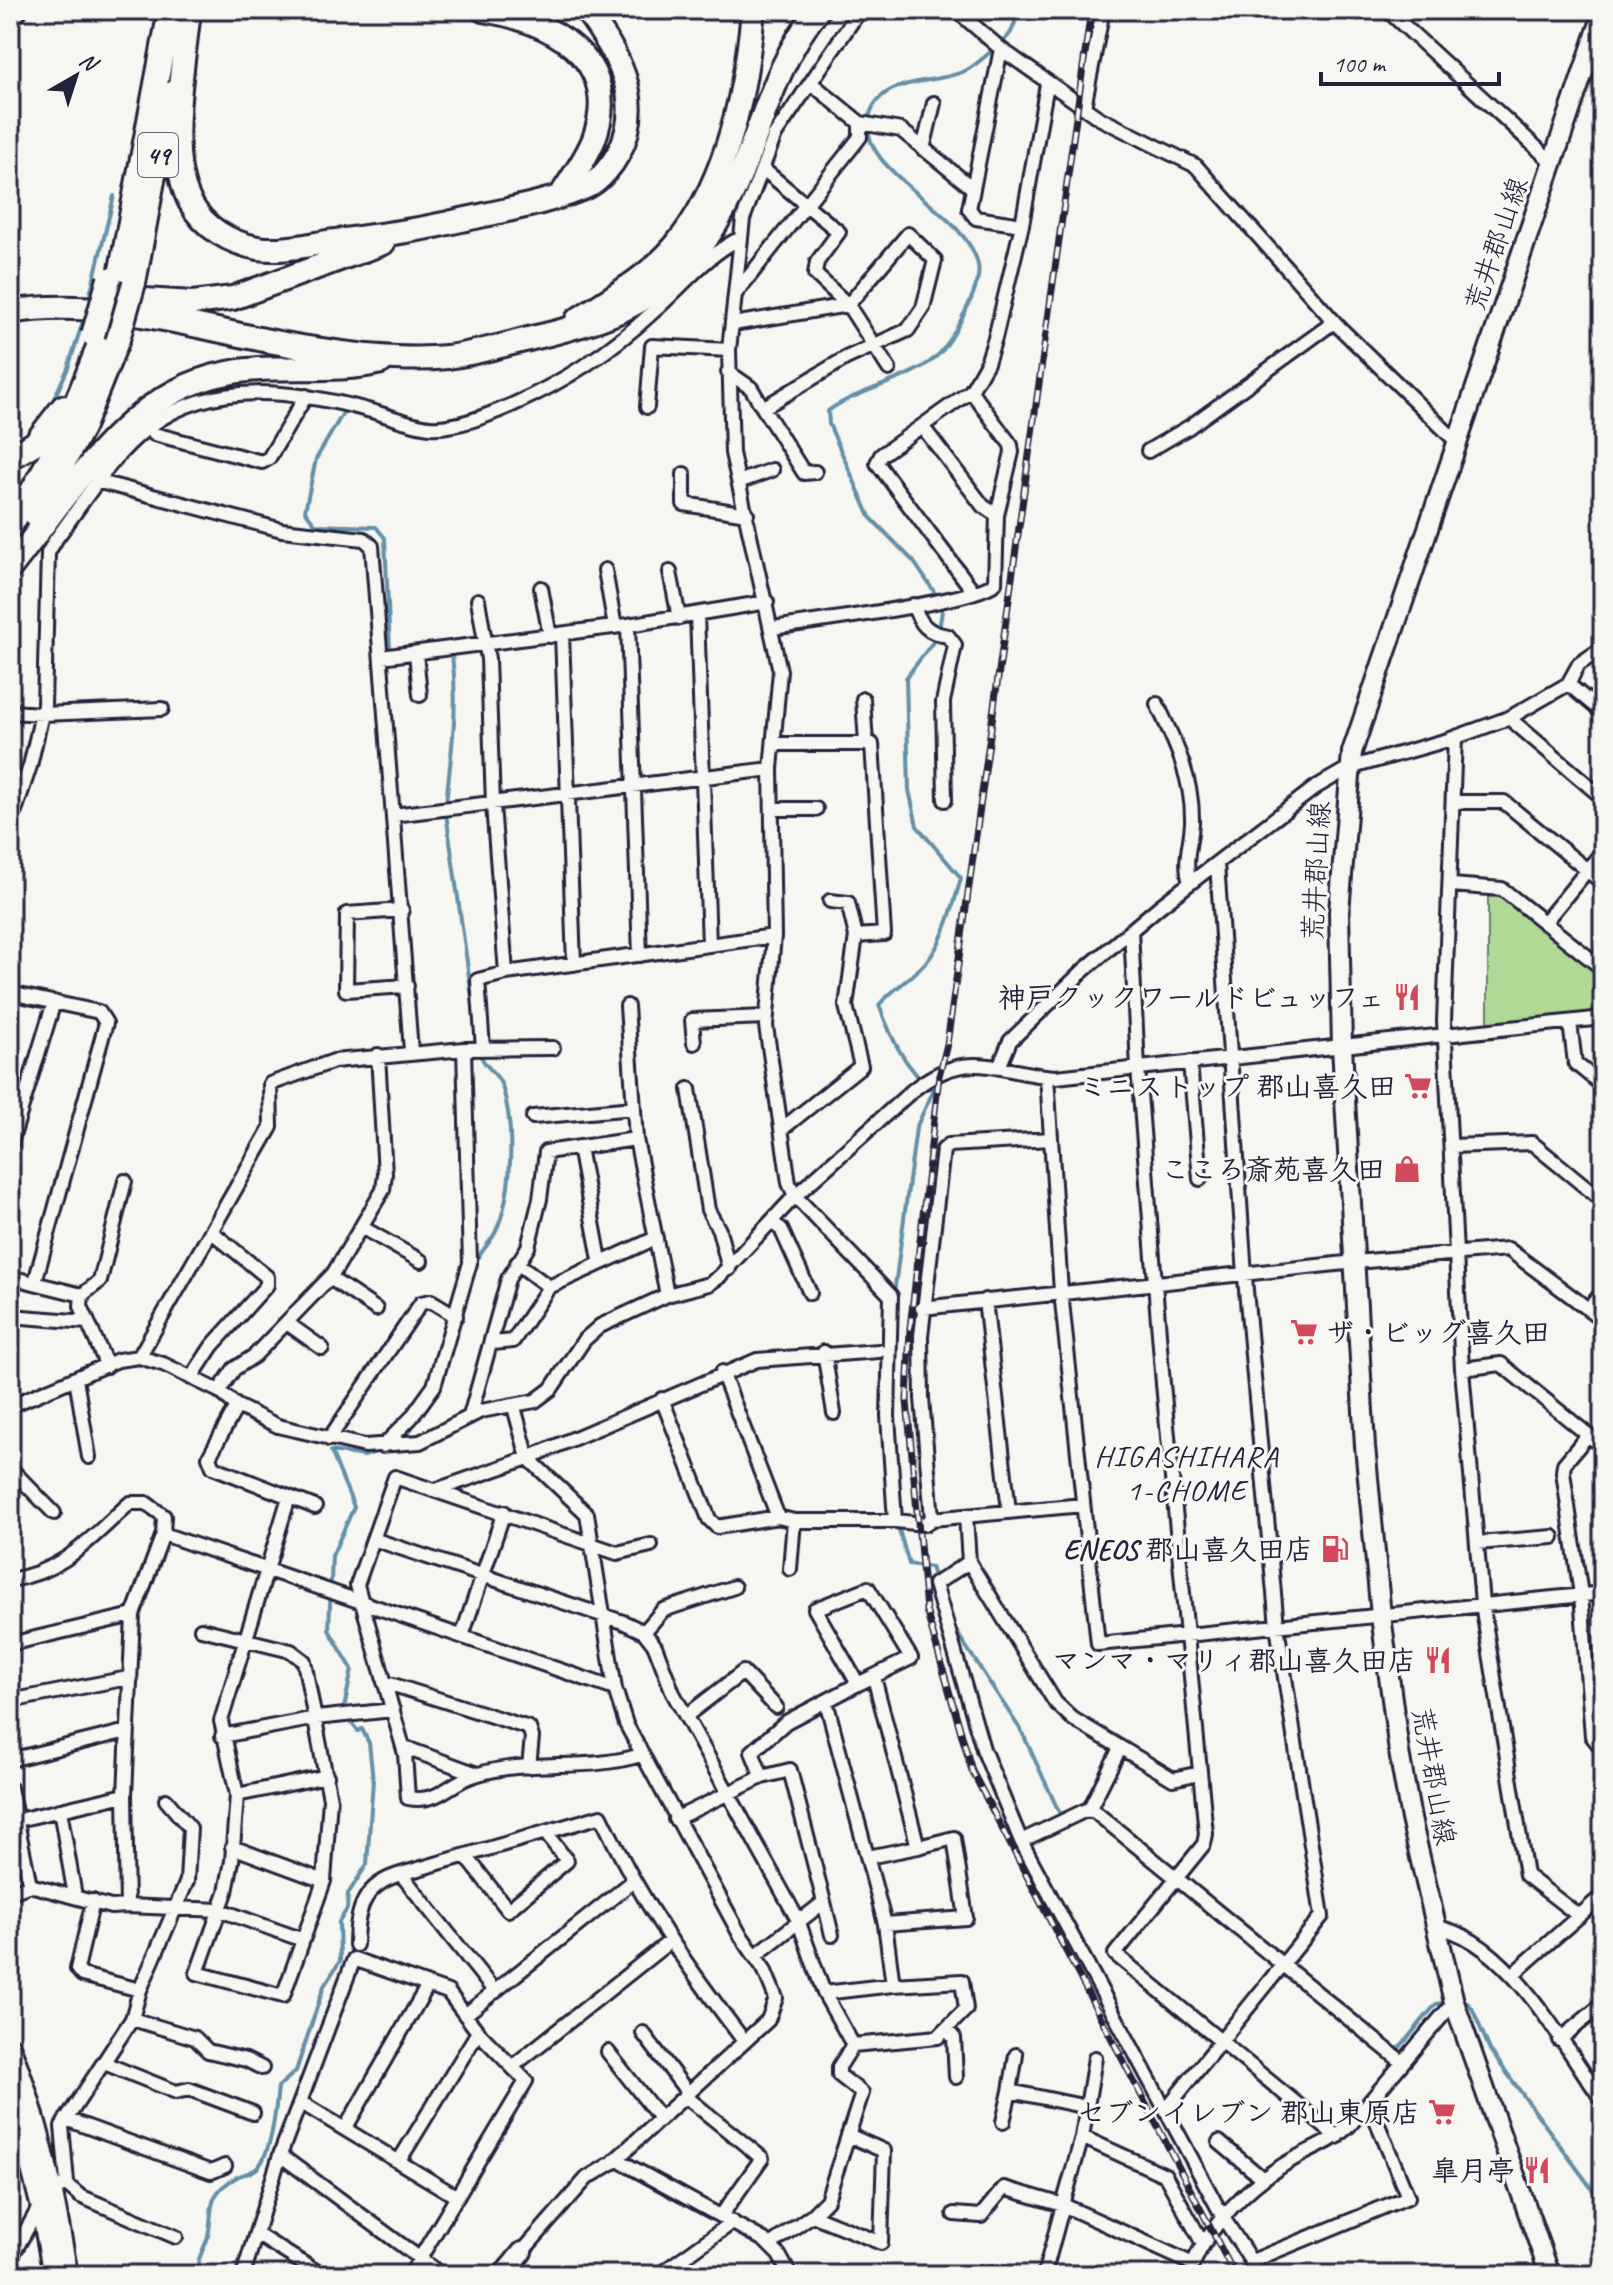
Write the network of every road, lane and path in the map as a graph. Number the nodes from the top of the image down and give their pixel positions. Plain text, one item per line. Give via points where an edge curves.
1 (483, 10) edge
2 (586, 10) edge
3 (753, 10) edge
4 (818, 10) edge
5 (860, 10) edge
6 (956, 10) edge
7 (1103, 10) edge
8 (1387, 10) edge
9 (1603, 14) edge
10 (180, 19) edge
11 (1001, 49) junction
12 (811, 83) junction
13 (1047, 84) junction
14 (934, 103) dead end
15 (1084, 107) junction
16 (860, 123) junction
17 (923, 149) junction
18 (1553, 163) junction
19 (763, 169) junction
20 (971, 187) junction
21 (562, 194) junction
22 (807, 206) junction
23 (1022, 225) junction
24 (410, 231) junction
25 (741, 238) junction
26 (121, 281) junction
27 (736, 293) junction
28 (10, 299) edge
29 (848, 305) junction
30 (10, 312) edge
31 (1334, 322) junction
32 (733, 324) junction
33 (560, 332) junction
34 (104, 337) junction
35 (877, 347) junction
36 (729, 350) junction
37 (401, 357) junction
38 (889, 369) dead end
39 (728, 372) junction
40 (971, 391) junction
41 (306, 396) junction
42 (647, 407) dead end
43 (763, 408) junction
44 (922, 426) junction
45 (148, 427) junction
46 (1459, 444) junction
47 (1148, 451) dead end
48 (10, 458) edge
49 (772, 470) dead end
50 (815, 472) dead end
51 (684, 474) dead end
52 (741, 481) junction
53 (100, 482) junction
54 (747, 514) junction
55 (997, 515) junction
56 (10, 526) edge
57 (10, 553) edge
58 (10, 568) edge
59 (605, 570) dead end
60 (670, 572) dead end
61 (541, 588) dead end
62 (974, 592) junction
63 (478, 600) dead end
64 (767, 602) junction
65 (913, 605) junction
66 (697, 615) junction
67 (679, 618) junction
68 (622, 626) junction
69 (773, 628) junction
70 (556, 635) junction
71 (485, 644) junction
72 (1603, 648) edge
73 (416, 653) junction
74 (381, 657) junction
75 (1568, 684) junction
76 (420, 695) dead end
77 (863, 699) dead end
78 (1157, 704) dead end
79 (162, 709) dead end
80 (10, 712) edge
81 (1603, 713) edge
82 (43, 714) junction
83 (1509, 718) junction
84 (1455, 738) junction
85 (866, 743) junction
86 (775, 744) junction
87 (1349, 768) junction
88 (771, 769) junction
89 (702, 777) junction
90 (633, 787) junction
91 (567, 794) junction
92 (1603, 798) edge
93 (945, 800) dead end
94 (1453, 802) junction
95 (493, 805) junction
96 (772, 809) junction
97 (816, 809) dead end
98 (393, 815) junction
99 (10, 826) edge
100 (1603, 851) edge
101 (1217, 863) junction
102 (1588, 870) junction
103 (1190, 883) junction
104 (1603, 883) edge
105 (1452, 885) junction
106 (830, 901) dead end
107 (402, 910) junction
108 (1544, 923) junction
109 (1131, 930) junction
110 (774, 936) junction
111 (856, 936) junction
112 (709, 944) junction
113 (640, 955) junction
114 (574, 964) junction
115 (1603, 969) edge
116 (506, 973) junction
117 (407, 986) junction
118 (10, 993) edge
119 (54, 1002) junction
120 (627, 1006) dead end
121 (765, 1017) junction
122 (1603, 1018) edge
123 (1570, 1023) junction
124 (1445, 1037) junction
125 (694, 1043) dead end
126 (1342, 1047) junction
127 (483, 1048) junction
128 (553, 1048) dead end
129 (464, 1049) junction
130 (411, 1051) junction
131 (378, 1055) junction
132 (1231, 1058) junction
133 (1190, 1062) junction
134 (1000, 1065) junction
135 (1138, 1068) junction
136 (1047, 1076) junction
137 (1603, 1086) edge
138 (689, 1089) dead end
139 (634, 1108) junction
140 (533, 1117) dead end
141 (782, 1129) junction
142 (636, 1139) junction
143 (1051, 1139) junction
144 (10, 1146) edge
145 (1451, 1146) junction
146 (579, 1147) junction
147 (1200, 1179) dead end
148 (125, 1181) dead end
149 (795, 1196) junction
150 (1603, 1201) edge
151 (771, 1222) junction
152 (363, 1228) junction
153 (212, 1232) junction
154 (656, 1238) junction
155 (1457, 1253) junction
156 (600, 1260) junction
157 (421, 1261) dead end
158 (1355, 1262) junction
159 (517, 1263) junction
160 (729, 1269) junction
161 (1245, 1276) junction
162 (10, 1277) edge
163 (330, 1278) junction
164 (35, 1282) junction
165 (1156, 1283) junction
166 (549, 1287) junction
167 (1061, 1292) junction
168 (1603, 1292) edge
169 (810, 1293) dead end
170 (82, 1295) junction
171 (667, 1295) junction
172 (985, 1300) junction
173 (922, 1308) junction
174 (1589, 1308) junction
175 (376, 1309) dead end
176 (10, 1316) edge
177 (456, 1316) junction
178 (1603, 1320) edge
179 (87, 1322) junction
180 (287, 1323) junction
181 (493, 1343) junction
182 (322, 1348) dead end
183 (879, 1351) dead end
184 (824, 1352) junction
185 (139, 1357) junction
186 (107, 1366) junction
187 (1462, 1369) junction
188 (722, 1372) junction
189 (191, 1378) junction
190 (76, 1379) junction
191 (219, 1391) junction
192 (662, 1399) junction
193 (10, 1406) edge
194 (237, 1406) junction
195 (514, 1407) junction
196 (834, 1413) dead end
197 (470, 1416) junction
198 (1588, 1435) junction
199 (329, 1439) junction
200 (383, 1446) junction
201 (1603, 1447) edge
202 (89, 1457) dead end
203 (528, 1458) junction
204 (10, 1468) edge
205 (436, 1490) junction
206 (289, 1497) junction
207 (1083, 1505) junction
208 (315, 1507) dead end
209 (1009, 1511) junction
210 (504, 1512) junction
211 (54, 1513) dead end
212 (966, 1516) junction
213 (778, 1517) junction
214 (932, 1519) junction
215 (794, 1521) junction
216 (895, 1521) junction
217 (163, 1534) junction
218 (1553, 1537) dead end
219 (373, 1539) junction
220 (589, 1543) junction
221 (1477, 1543) junction
222 (651, 1545) dead end
223 (969, 1562) junction
224 (790, 1569) dead end
225 (265, 1570) junction
226 (483, 1576) junction
227 (10, 1580) edge
228 (734, 1587) dead end
229 (1603, 1593) edge
230 (1581, 1595) junction
231 (364, 1604) junction
232 (1482, 1604) junction
233 (133, 1615) junction
234 (1381, 1616) junction
235 (604, 1617) junction
236 (1277, 1626) junction
237 (201, 1629) dead end
238 (644, 1632) junction
239 (462, 1636) junction
240 (1187, 1636) junction
241 (244, 1640) junction
242 (10, 1644) edge
243 (874, 1677) junction
244 (128, 1678) junction
245 (384, 1682) junction
246 (858, 1684) junction
247 (615, 1689) junction
248 (10, 1701) edge
249 (826, 1701) junction
250 (776, 1707) dead end
251 (393, 1710) junction
252 (686, 1716) junction
253 (316, 1718) junction
254 (127, 1731) junction
255 (222, 1736) junction
256 (403, 1747) junction
257 (1120, 1748) junction
258 (1603, 1750) edge
259 (641, 1755) junction
260 (10, 1760) edge
261 (529, 1767) junction
262 (1200, 1773) junction
263 (477, 1774) junction
264 (327, 1776) junction
265 (762, 1777) junction
266 (10, 1788) edge
267 (731, 1794) junction
268 (125, 1795) junction
269 (237, 1795) junction
270 (166, 1800) dead end
271 (60, 1810) junction
272 (1089, 1810) junction
273 (675, 1819) junction
274 (18, 1820) junction
275 (545, 1832) junction
276 (1021, 1841) junction
277 (232, 1847) junction
278 (918, 1847) junction
279 (466, 1856) junction
280 (868, 1857) junction
281 (401, 1874) junction
282 (1175, 1877) junction
283 (324, 1881) junction
284 (632, 1882) junction
285 (30, 1885) junction
286 (10, 1893) edge
287 (1603, 1895) edge
288 (75, 1896) junction
289 (93, 1901) junction
290 (824, 1902) junction
291 (127, 1906) junction
292 (176, 1907) junction
293 (220, 1910) junction
294 (1579, 1916) junction
295 (798, 1920) junction
296 (885, 1924) junction
297 (1435, 1927) junction
298 (832, 1935) dead end
299 (303, 1940) junction
300 (669, 1942) junction
301 (356, 1945) dead end
302 (755, 1956) junction
303 (1284, 1965) junction
304 (1512, 1975) junction
305 (428, 1985) junction
306 (893, 1985) junction
307 (140, 1990) junction
308 (495, 1992) junction
309 (824, 1993) junction
310 (1454, 2002) junction
311 (1603, 2004) edge
312 (465, 2015) junction
313 (132, 2019) junction
314 (946, 2029) junction
315 (478, 2032) junction
316 (643, 2033) dead end
317 (1559, 2040) junction
318 (744, 2041) junction
319 (1221, 2042) junction
320 (853, 2045) junction
321 (10, 2046) edge
322 (608, 2052) dead end
323 (1016, 2055) dead end
324 (1095, 2058) dead end
325 (1402, 2062) junction
326 (104, 2063) junction
327 (513, 2066) junction
328 (262, 2068) dead end
329 (956, 2077) dead end
330 (10, 2086) edge
331 (1010, 2091) junction
332 (687, 2095) junction
333 (1603, 2101) edge
334 (300, 2102) junction
335 (1369, 2103) junction
336 (1087, 2107) junction
337 (1166, 2109) junction
338 (253, 2113) dead end
339 (660, 2118) junction
340 (66, 2119) junction
341 (1003, 2122) dead end
342 (345, 2129) junction
343 (848, 2135) junction
344 (1082, 2137) junction
345 (1337, 2137) junction
346 (1219, 2142) dead end
347 (280, 2155) junction
348 (616, 2159) junction
349 (399, 2161) junction
350 (225, 2166) dead end
351 (1263, 2179) junction
352 (53, 2193) junction
353 (457, 2197) junction
354 (1063, 2205) junction
355 (954, 2214) dead end
356 (812, 2215) junction
357 (727, 2219) junction
358 (1224, 2219) junction
359 (256, 2234) junction
360 (176, 2237) dead end
361 (1202, 2242) junction
362 (770, 2245) junction
363 (522, 2252) joint
364 (10, 2258) edge
365 (420, 2258) junction
366 (682, 2259) junction
367 (1252, 2261) junction
368 (787, 2270) edge
369 (1194, 2270) edge
370 (53, 2275) edge
371 (68, 2275) edge
372 (243, 2275) edge
373 (322, 2275) edge
374 (410, 2275) edge
375 (442, 2275) edge
376 (503, 2275) edge
377 (659, 2275) edge
378 (693, 2275) edge
379 (773, 2275) edge
380 (1044, 2275) edge
381 (1260, 2275) edge
382 (1550, 2275) edge

1 - 21 highway via 534,22 564,37 581,53 595,79 600,108 594,138
2 - 21 highway via 624,71 629,124 605,173 590,185
3 - 33 highway via 727,144 697,213 657,263
4 - 33 highway via 780,67 727,209 696,252 642,303 615,317
5 - 12 street
6 - 11 street
7 - 15 street
8 - 18 street
9 - 18 main road, 荒井郡山線
10 - 24 highway via 182,177 190,202 217,233 239,244 286,249
10 - 26 highway, 49
10 - 26 highway, 49 via 135,191
11 - 13 street
11 - 20 street
12 - 16 street
12 - 19 street via 777,130
13 - 15 street
13 - 23 street
14 - 17 street
15 - 31 street via 1118,130 1196,166
16 - 17 street via 897,128
16 - 22 street via 860,137
17 - 20 street
18 - 46 main road, 荒井郡山線
19 - 22 street
19 - 25 street
20 - 23 street via 969,209 975,217
21 - 24 highway
22 - 27 street
22 - 29 street via 839,232 814,271
23 - 40 street via 991,353
24 - 28 highway via 233,298 193,303 66,295
25 - 27 street
25 - 41 street via 723,246 650,316 595,359 512,405 430,427
26 - 34 highway, bridge
27 - 32 street
29 - 32 street
29 - 35 street
29 - 35 street via 906,235 935,260 914,325
30 - 37 highway via 89,308 304,347
31 - 46 street
31 - 47 street
32 - 36 street
33 - 37 highway via 446,357
34 - 48 highway via 54,421 35,443
34 - 56 highway via 62,435
34 - 57 highway via 61,473
35 - 38 street
35 - 43 street via 846,358
36 - 39 street
36 - 42 street via 652,346
37 - 58 highway via 350,369 226,373 175,392 118,433
39 - 43 street via 751,388
39 - 52 street via 732,453
40 - 44 street
40 - 55 street via 1011,445
41 - 45 street via 264,392 212,397
41 - 45 street via 262,462 154,434
43 - 50 street via 804,473
44 - 55 street via 983,506
44 - 62 street via 877,463
45 - 53 street via 124,448
46 - 87 main road, 荒井郡山線
49 - 52 street
51 - 54 street via 684,504
52 - 54 street
53 - 74 street via 282,530 369,542
53 - 82 street via 48,553
54 - 64 street
55 - 62 street via 995,583
59 - 68 street
60 - 67 street
61 - 70 street
62 - 65 street
63 - 71 street
64 - 66 street
64 - 69 street
65 - 69 street
65 - 93 street via 921,625 948,636 955,645 943,702
66 - 67 street
66 - 89 street
67 - 68 street
68 - 70 street
68 - 90 street
69 - 86 street via 781,679
70 - 71 street
70 - 91 street
71 - 73 street
71 - 95 street
72 - 75 street via 1579,664
73 - 74 street
73 - 76 street
74 - 98 street
75 - 81 street
75 - 83 street
77 - 85 street
78 - 103 street via 1188,780 1192,821 1185,869
79 - 82 street
80 - 82 street
82 - 99 street
83 - 84 street
83 - 92 street
84 - 87 street
84 - 94 street
85 - 86 street
85 - 111 street via 872,744 884,934
86 - 88 street
87 - 101 street
87 - 126 main road, 荒井郡山線 via 1339,912
88 - 89 street
88 - 96 street
89 - 90 street
89 - 112 street
90 - 91 street
90 - 113 street
91 - 95 street
91 - 114 street
94 - 102 street via 1504,802
94 - 105 street
95 - 98 street
95 - 116 street
96 - 97 street
96 - 110 street
98 - 107 street
100 - 102 street
101 - 103 street
101 - 132 street
102 - 104 street
102 - 108 street
103 - 109 street
105 - 108 street via 1502,889
105 - 124 street
106 - 111 street via 848,903
107 - 117 street
107 - 117 street via 347,914 346,990
108 - 115 street
109 - 134 street via 1020,1030 1002,1053
109 - 135 street
110 - 112 street
110 - 121 street
111 - 141 street via 846,1006 861,1066
112 - 113 street
113 - 114 street
114 - 116 street
116 - 127 street via 478,980
117 - 130 street
118 - 119 street
119 - 144 street
119 - 164 street via 99,1012 106,1023
120 - 139 street
121 - 125 street via 692,1020
121 - 141 street
122 - 123 street
123 - 124 street
123 - 137 street via 1575,1063
124 - 126 street
124 - 145 street
126 - 132 street
126 - 158 main road, 荒井郡山線
127 - 128 street
127 - 129 street
129 - 130 street
129 - 177 street via 470,1263
130 - 131 street
131 - 152 street via 385,1182
131 - 153 street via 334,1061 270,1084 271,1127
132 - 133 street
132 - 161 street
133 - 135 street
133 - 147 street
134 - 136 street
134 - 149 street via 970,1065 922,1084
135 - 136 street
135 - 165 street
136 - 143 street
138 - 160 street via 708,1210
139 - 140 street
139 - 142 street
141 - 149 street
142 - 146 street
142 - 154 street
143 - 167 street
143 - 173 street via 949,1145 943,1150
145 - 150 street via 1532,1143
145 - 155 street
146 - 156 street
146 - 159 street via 546,1152 528,1247
148 - 170 street via 100,1281
149 - 151 street
149 - 216 street via 891,1293 888,1416
151 - 160 street
151 - 169 street via 781,1229
152 - 157 street
152 - 163 street
153 - 185 street
153 - 189 street via 268,1281
154 - 156 street
154 - 171 street
155 - 158 street
155 - 174 street via 1513,1251
155 - 187 street
156 - 166 street
158 - 161 street
158 - 234 main road, 荒井郡山線
159 - 166 street
159 - 181 street via 508,1279
160 - 171 street via 709,1284
161 - 165 street
161 - 236 street
162 - 164 street
163 - 175 street
163 - 180 street
164 - 170 street
165 - 167 street
165 - 240 street
166 - 181 street via 513,1341
167 - 172 street
167 - 207 street
168 - 174 street
170 - 179 street
171 - 195 street via 600,1326 545,1394
172 - 173 street
172 - 209 street
173 - 214 street via 922,1398
174 - 178 street
176 - 179 street
177 - 199 street via 431,1301 421,1303
177 - 200 street via 434,1386
179 - 186 street
180 - 182 street
180 - 191 street via 234,1369
181 - 197 street
183 - 184 street
184 - 188 street via 757,1360
184 - 196 street
185 - 186 street
185 - 189 street
186 - 190 street
187 - 198 street via 1501,1364
187 - 221 street
188 - 192 street
188 - 213 street
189 - 191 street
190 - 193 street
190 - 202 street
191 - 194 street
192 - 203 street
192 - 213 street via 709,1519 717,1527
194 - 199 street via 278,1426
194 - 206 street via 210,1454 213,1467
195 - 197 street
195 - 203 street
197 - 200 street via 420,1442
198 - 201 street
198 - 230 street via 1563,1472
199 - 200 street
203 - 205 street
203 - 220 street via 587,1514
204 - 211 street
205 - 210 street
205 - 219 street via 395,1477
206 - 208 street
206 - 225 street
207 - 209 street
207 - 240 street via 1098,1644
209 - 212 street
210 - 220 street
210 - 226 street
212 - 214 street
212 - 223 street
213 - 215 street
214 - 216 street via 925,1524
215 - 216 street
215 - 224 street
217 - 225 street
217 - 227 street via 161,1513 146,1503 130,1503 50,1570
217 - 233 street
218 - 221 street
219 - 226 street
219 - 231 street via 357,1585
220 - 222 street via 617,1553
220 - 235 street
221 - 232 street
223 - 257 street via 1055,1702
223 - 276 street via 935,1584 983,1749
225 - 231 street
225 - 241 street
226 - 235 street
226 - 239 street
228 - 238 street via 663,1610
229 - 230 street
230 - 232 street
230 - 258 street via 1592,1736
231 - 239 street
231 - 245 street
232 - 234 street
232 - 294 street via 1526,1875
233 - 242 street
233 - 244 street
234 - 236 street
234 - 297 main road, 荒井郡山線 via 1401,1765
235 - 238 street
235 - 247 street
236 - 240 street
236 - 303 street via 1322,1911
237 - 241 street
238 - 252 street
239 - 247 street
240 - 262 street
241 - 253 street via 291,1651 304,1661
241 - 255 street via 221,1721
243 - 246 street
243 - 246 street via 911,1658 868,1588 815,1609
243 - 278 street
244 - 248 street
244 - 254 street
245 - 251 street
245 - 261 street via 529,1728
246 - 249 street
247 - 259 street
249 - 265 street via 786,1722 752,1752
249 - 280 street
250 - 252 street via 743,1672
251 - 253 street
251 - 256 street
252 - 267 street
253 - 255 street
253 - 264 street
254 - 260 street
254 - 268 street
255 - 269 street
256 - 263 street
256 - 263 street via 408,1798 426,1801
257 - 262 street via 1173,1779
257 - 272 street
259 - 261 street via 608,1765
259 - 273 street
261 - 263 street
262 - 282 street via 1206,1839
264 - 269 street
264 - 283 street
265 - 267 street
265 - 290 street via 790,1770
266 - 274 street
267 - 273 street
267 - 295 street
268 - 271 street
268 - 291 street
269 - 277 street
270 - 292 street via 186,1819 190,1832 190,1872
271 - 274 street
271 - 288 street
272 - 276 street
272 - 282 street
273 - 302 street
274 - 285 street
275 - 279 street
275 - 279 street via 567,1861 508,1910
275 - 284 street via 601,1816
276 - 337 street
277 - 283 street
277 - 293 street
278 - 280 street
278 - 296 street via 954,1838 966,1918
279 - 281 street
280 - 296 street
281 - 301 street via 379,1880 368,1891
281 - 308 street
282 - 303 street
282 - 319 street via 1115,1954
283 - 299 street
284 - 300 street
284 - 308 street
285 - 286 street
285 - 288 street
287 - 294 street
288 - 289 street
289 - 291 street
289 - 307 street via 77,1969 82,1975
290 - 295 street
290 - 298 street
291 - 292 street
292 - 293 street
292 - 307 street
293 - 299 street
293 - 299 street via 197,1973 283,1996
294 - 304 street
295 - 302 street
295 - 309 street
296 - 306 street
297 - 304 street via 1463,1935
297 - 310 main road, 荒井郡山線
300 - 318 street
300 - 327 street
302 - 318 street via 772,1983 776,2002 768,2020
303 - 319 street
303 - 325 street
304 - 317 street
305 - 312 street via 448,1992
305 - 334 street via 354,1959
305 - 342 street
306 - 309 street
306 - 314 street via 962,1981 966,2009
307 - 313 street
308 - 312 street
309 - 320 street
310 - 325 street
310 - 382 main road, 荒井郡山線
311 - 317 street
312 - 315 street
313 - 326 street
313 - 328 street via 195,2038 208,2051
314 - 320 street via 938,2037
314 - 329 street via 954,2038
315 - 327 street
315 - 349 street
316 - 332 street
317 - 333 street
318 - 332 street
319 - 337 street
319 - 345 street
320 - 343 street via 839,2067 839,2075 862,2093
321 - 352 main road
322 - 339 street
323 - 331 street
324 - 336 street
325 - 335 street
326 - 338 street via 176,2092 189,2089
326 - 340 street
327 - 353 street via 526,2081
330 - 352 main road
331 - 336 street
331 - 341 street
332 - 339 street
332 - 357 street via 762,2158
334 - 342 street
334 - 347 street
335 - 345 street
335 - 367 street via 1408,2197
336 - 344 street
337 - 358 street
339 - 348 street
340 - 350 street via 211,2172
340 - 352 street via 62,2138 68,2176
342 - 349 street
343 - 356 street via 827,2200
343 - 356 street via 884,2151 881,2243
344 - 354 street
344 - 361 street via 1165,2175
345 - 351 street
346 - 351 street
347 - 359 street
347 - 365 street
348 - 357 street
348 - 363 street via 587,2178
349 - 353 street
351 - 358 street
352 - 360 street via 80,2196
352 - 364 street
352 - 370 main road
352 - 371 main road
353 - 365 street
354 - 355 street via 1004,2188 981,2216
354 - 369 street
354 - 380 street
356 - 362 street
357 - 362 street
357 - 366 street
358 - 361 street
358 - 367 street
359 - 372 street
359 - 373 street
361 - 369 street
362 - 368 street
363 - 376 main road
365 - 374 street
365 - 375 street
366 - 377 street
366 - 378 street
367 - 381 street
368 - 379 street

